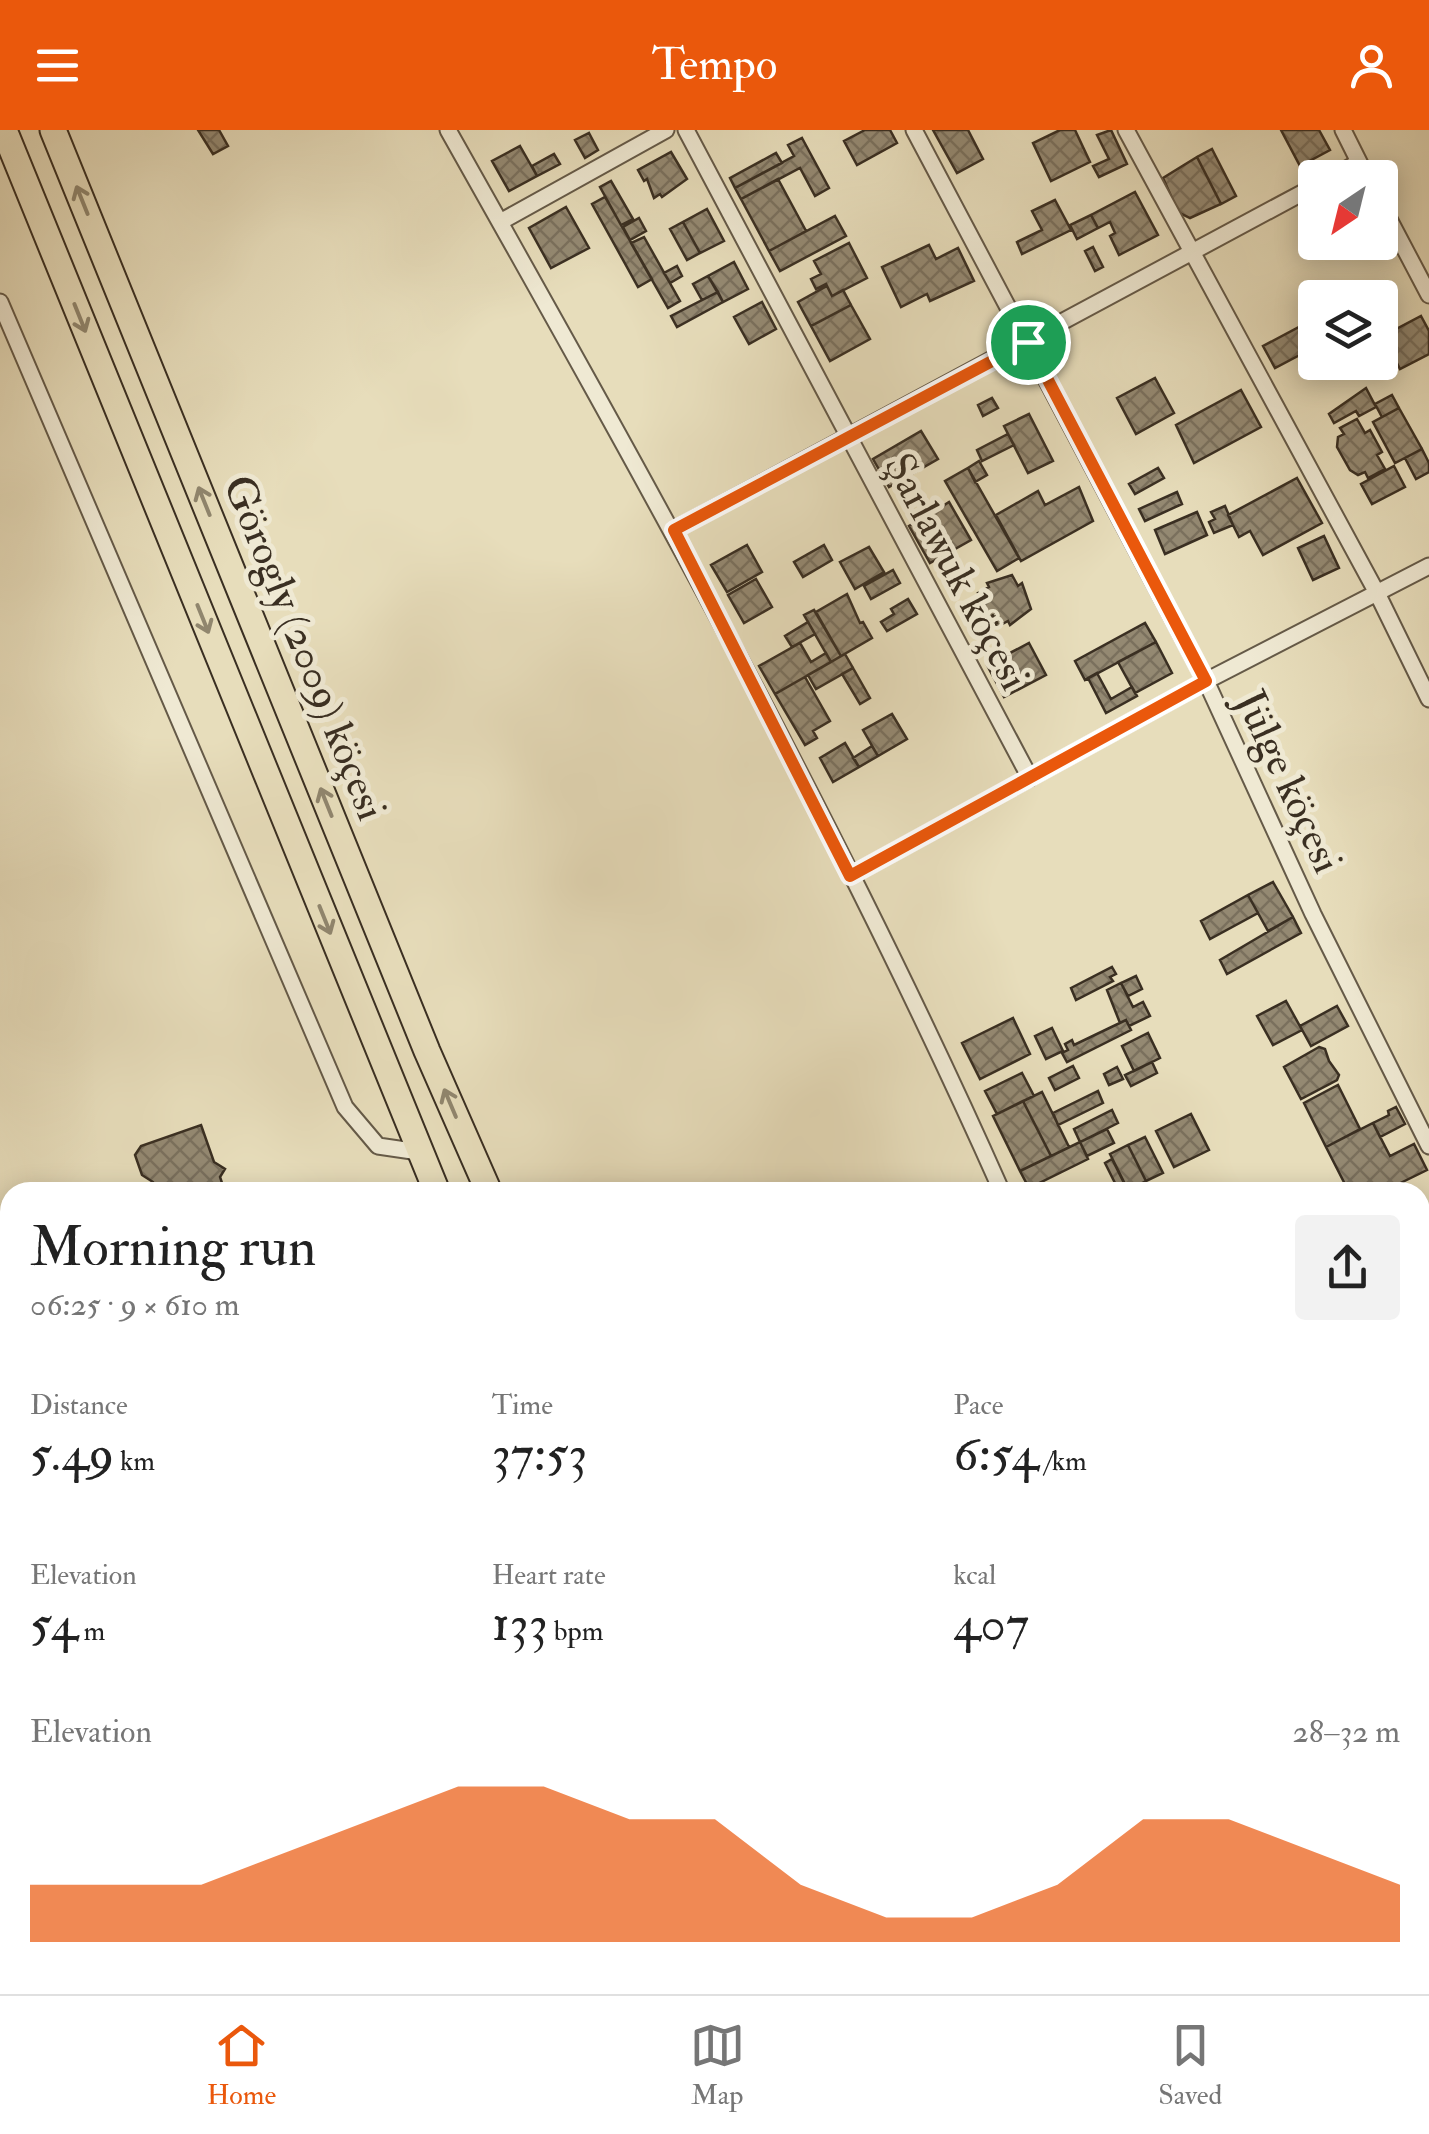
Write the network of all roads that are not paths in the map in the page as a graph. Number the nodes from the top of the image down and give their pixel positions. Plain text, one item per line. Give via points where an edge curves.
1 (4, 130) edge
2 (54, 130) edge
3 (448, 130) edge
4 (666, 130) edge
5 (686, 130) edge
6 (914, 130) edge
7 (1126, 130) edge
8 (1343, 130) edge
9 (1358, 160) edge
10 (1298, 195) edge
11 (500, 222) junction
12 (1398, 236) edge
13 (1191, 254) junction
14 (1429, 295) edge
15 (0, 302) edge
16 (1028, 342) junction
17 (846, 438) junction
18 (674, 530) junction
19 (1429, 566) edge
20 (1376, 593) junction
21 (1206, 681) junction
22 (1429, 699) edge
23 (1030, 778) junction
24 (850, 876) junction
25 (1429, 1146) edge
26 (419, 1152) junction
27 (433, 1182) edge
28 (484, 1182) edge
29 (998, 1182) edge

1 -> 26 main road, Görogly (2009) köçesi
28 -> 2 main road, Görogly (2009) köçesi
3 - 11 street
4 - 11 street
5 - 17 street, Şarlawuk köçesi
6 - 16 street, Jülge köçesi
7 - 13 street
8 - 9 street
10 - 13 street
11 - 18 street
12 - 14 street
13 - 16 street
13 - 20 street
15 - 26 street via 346,1106 378,1146
16 - 17 street
16 - 21 street, Jülge köçesi
17 - 18 street
17 - 23 street, Şarlawuk köçesi
18 - 24 street
19 - 20 street
20 - 21 street
20 - 22 street
21 - 23 street
21 - 25 street, Jülge köçesi
23 - 24 street
24 - 29 street
26 - 27 main road, Görogly (2009) köçesi

